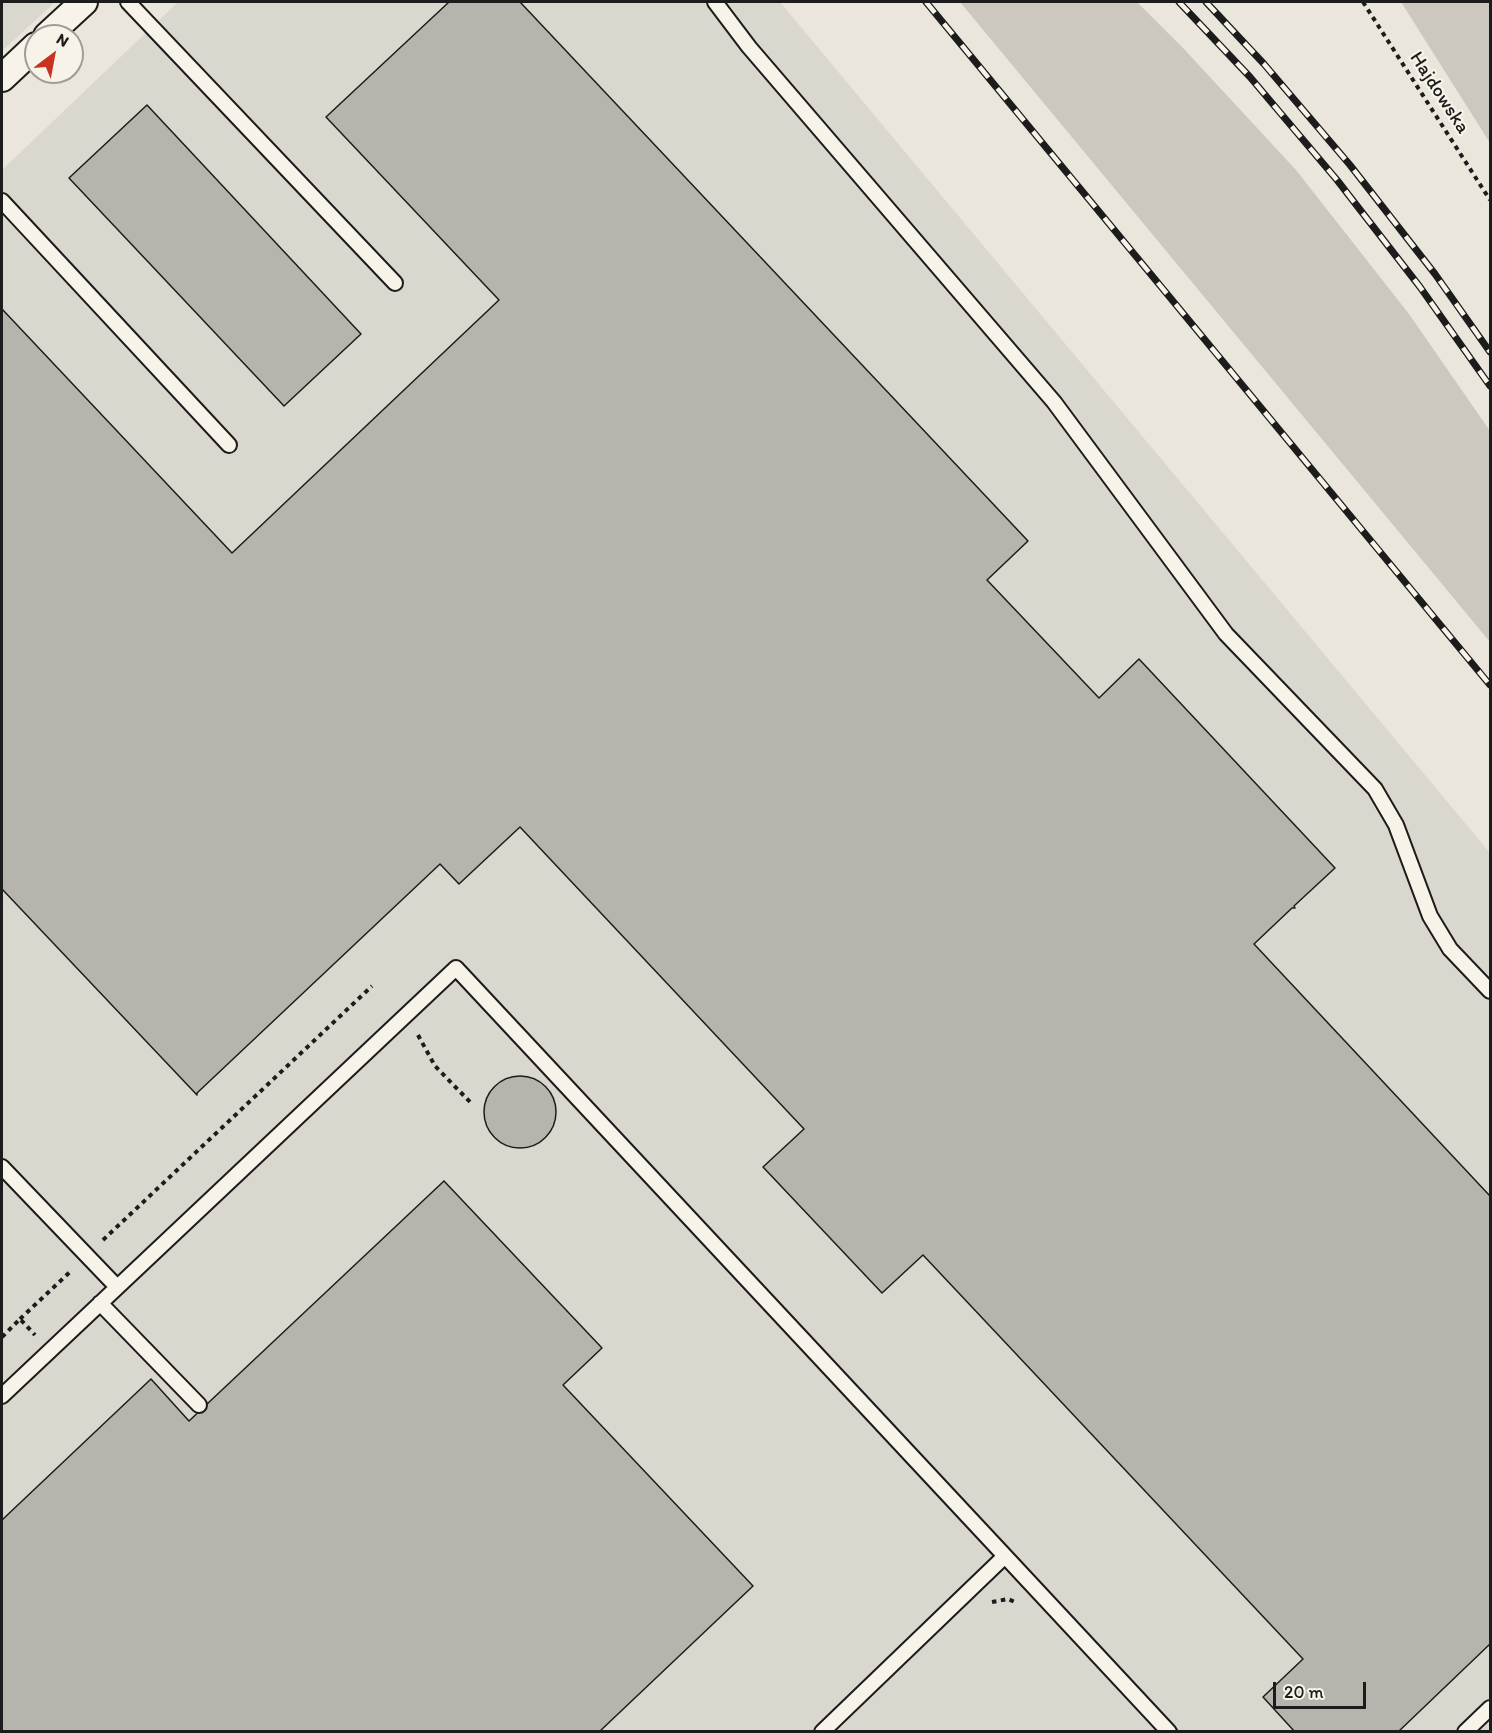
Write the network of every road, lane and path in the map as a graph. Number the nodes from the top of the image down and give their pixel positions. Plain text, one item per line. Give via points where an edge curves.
1 (84, 2) edge
2 (128, 2) edge
3 (715, 2) edge
4 (1363, 2) edge
5 (60, 24) edge
6 (24, 57) edge
7 (2, 78) edge
8 (1491, 200) edge
9 (2, 201) edge
10 (395, 283) dead end
11 (229, 445) dead end
12 (372, 986) dead end
13 (1491, 992) edge
14 (418, 1035) dead end
15 (471, 1103) dead end
16 (2, 1167) edge
17 (86, 1256) junction
18 (117, 1287) junction
19 (100, 1303) junction
20 (20, 1319) junction
21 (2, 1336) edge
22 (39, 1339) dead end
23 (2, 1396) edge
24 (199, 1405) dead end
25 (1005, 1557) junction
26 (989, 1603) dead end
27 (1024, 1605) dead end
28 (1491, 1708) edge
29 (822, 1731) edge
30 (1169, 1731) edge
31 (1465, 1731) edge

1 - 5 street
2 - 10 lane
3 - 13 lane via 749,47 1054,402 1226,634 1374,789 1396,825 1430,916 1450,949
4 - 8 path, Hajdowska
6 - 7 street
9 - 11 lane
12 - 17 path
14 - 15 path via 435,1066
16 - 17 lane
17 - 18 lane
17 - 20 path
18 - 19 lane
18 - 25 lane via 456,968
19 - 23 lane
19 - 24 lane
20 - 21 path
20 - 22 path
25 - 29 lane
25 - 30 lane
26 - 27 path via 1008,1599
28 - 31 lane

